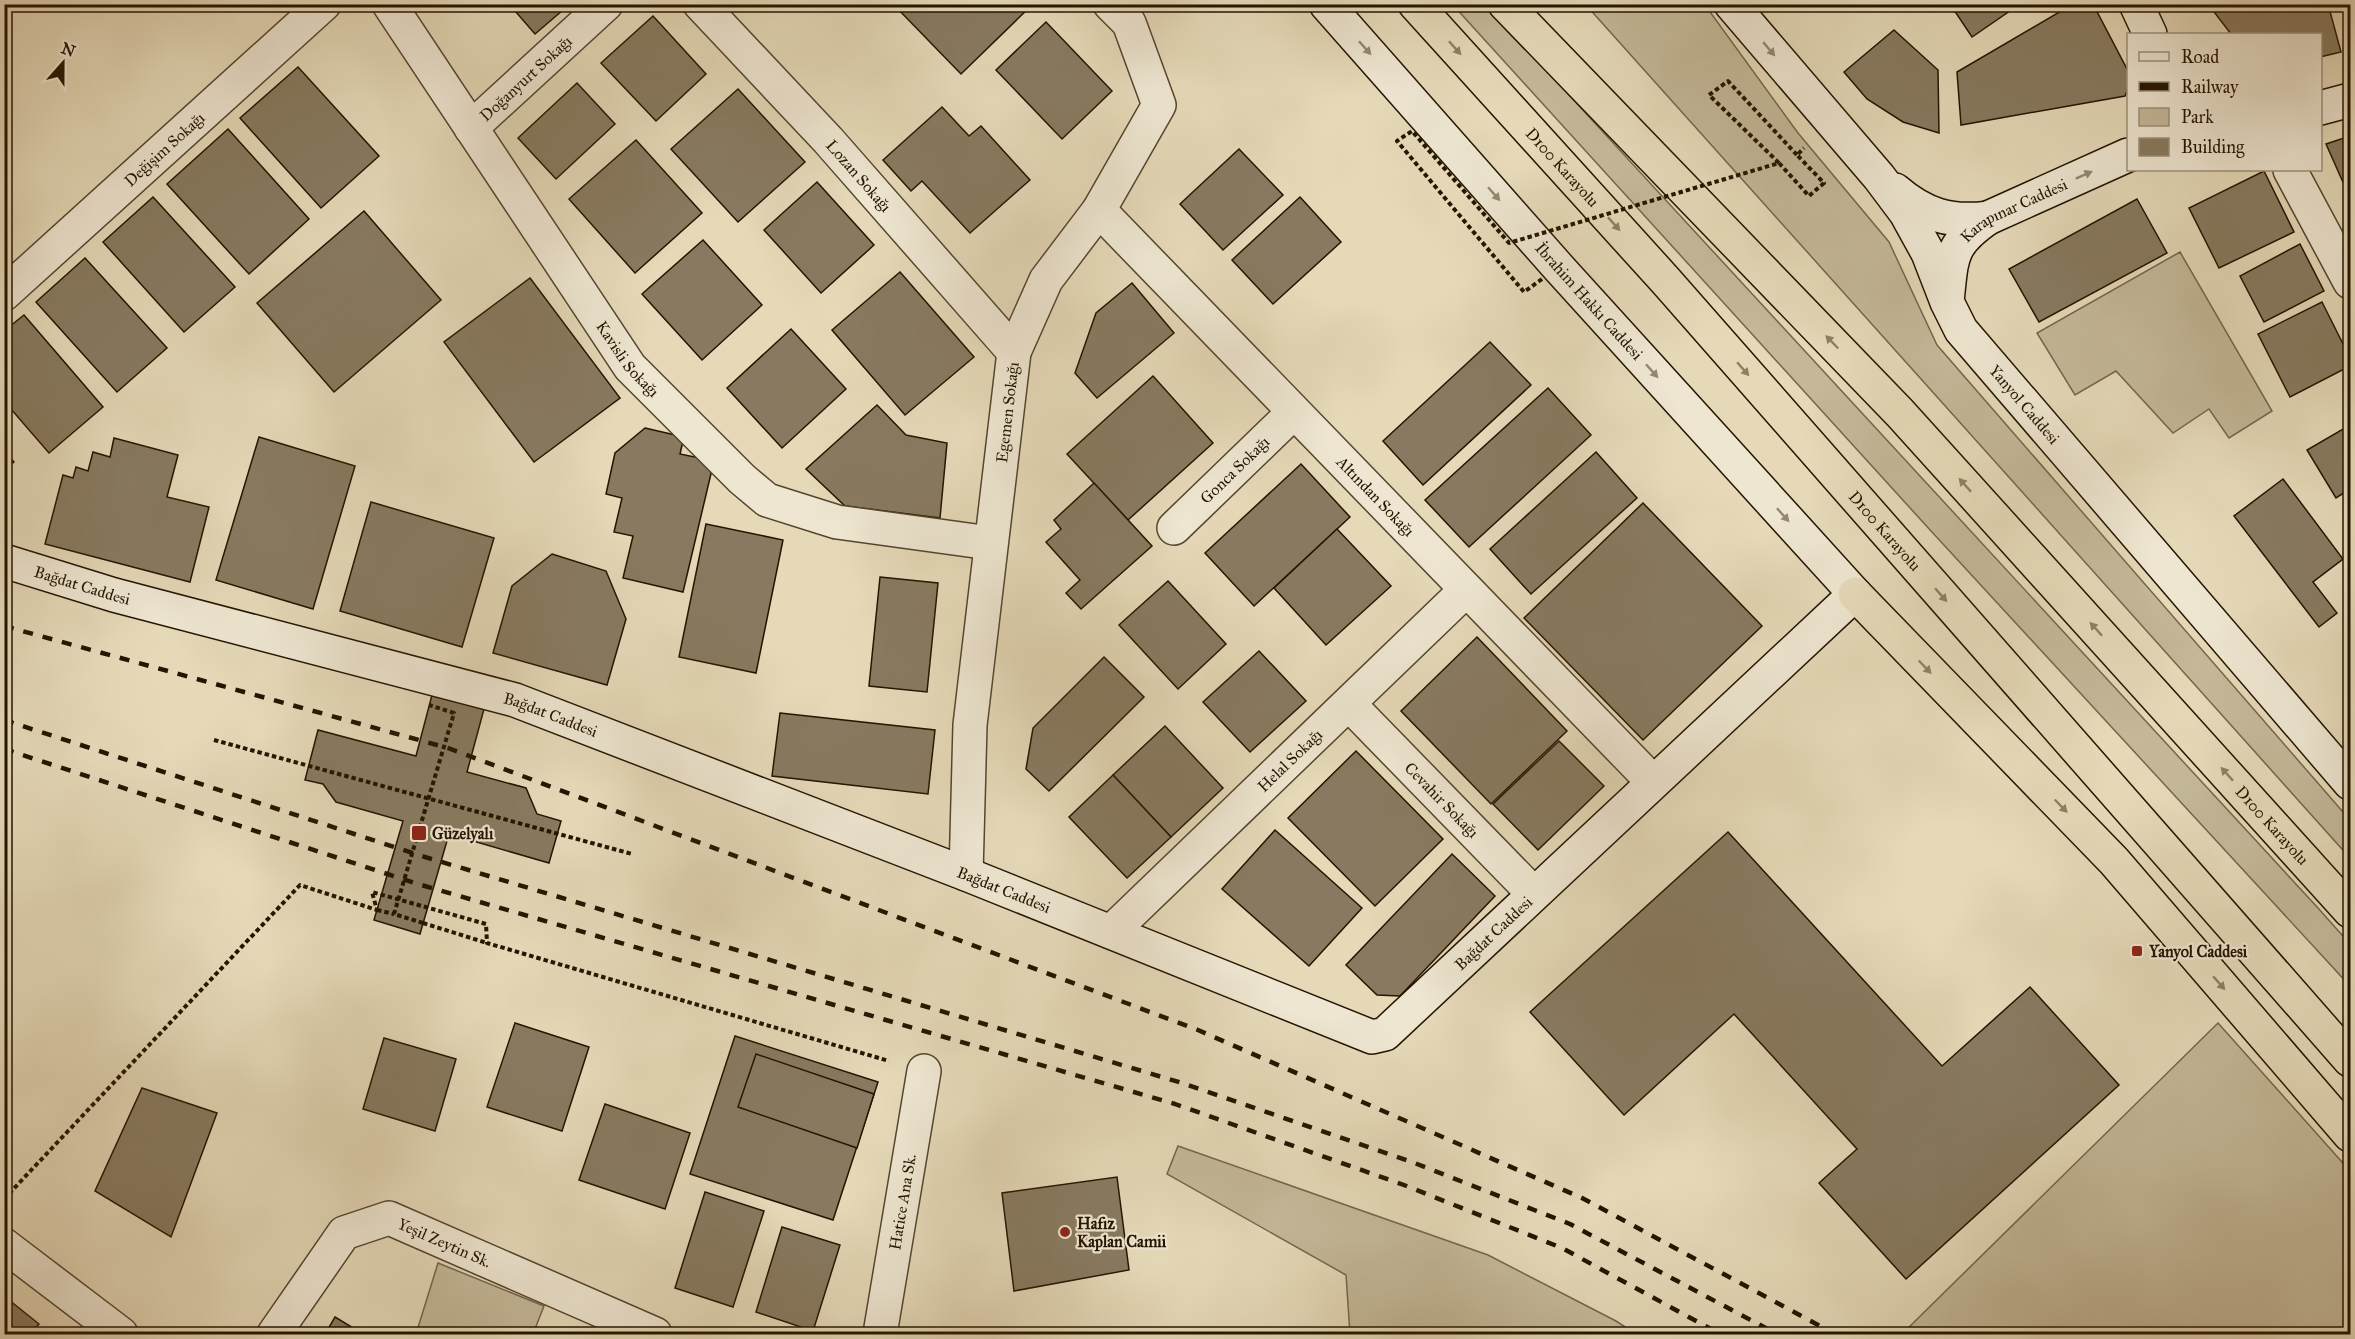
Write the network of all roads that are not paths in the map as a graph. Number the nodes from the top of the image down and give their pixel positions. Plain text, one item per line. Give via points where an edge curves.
1 (324, 4) edge
2 (389, 4) edge
3 (606, 4) edge
4 (700, 4) edge
5 (1110, 4) edge
6 (1326, 4) edge
7 (1415, 4) edge
8 (1505, 4) edge
9 (1731, 4) edge
10 (2136, 4) edge
11 (2150, 33) edge
12 (2350, 100) edge
13 (2322, 107) edge
14 (471, 129) junction
15 (2127, 155) edge
16 (2291, 171) edge
17 (1879, 177) junction
18 (1099, 210) junction
19 (1988, 218) junction
20 (2350, 282) edge
21 (4, 294) edge
22 (1947, 303) junction
23 (1014, 352) junction
24 (1294, 412) junction
25 (1174, 528) dead end
26 (990, 543) junction
27 (4, 561) edge
28 (1466, 590) junction
29 (1855, 594) junction
30 (1350, 705) junction
31 (1653, 783) junction
32 (2350, 783) edge
33 (966, 874) junction
34 (1534, 894) junction
35 (2350, 911) edge
36 (1111, 932) junction
37 (2350, 1060) edge
38 (924, 1071) road end
39 (2350, 1135) edge
40 (4, 1245) edge
41 (121, 1335) edge
42 (274, 1335) edge
43 (656, 1335) edge
44 (880, 1335) edge

1 - 21 street, Değişim Sokağı
2 - 14 street, Kavisli Sokağı
3 - 14 street, Doğanyurt Sokağı
4 - 23 street, Lozan Sokağı via 828,140
5 - 18 street, Egemen Sokağı via 1129,22 1159,105
6 -> 29 street, İbrahim Hakkı Caddesi
7 -> 37 highway, D100 Karayolu via 1658,273
35 -> 8 highway, D100 Karayolu via 1900,413
9 -> 17 street, Yanyol Caddesi
10 - 11 street
12 - 13 street
14 - 26 street, Kavisli Sokağı via 630,367 767,500 837,522
19 -> 15 street, Karapınar Caddesi
16 - 20 street
17 - 19 street via 1904,198 1940,217 1963,221
17 - 22 street, Yanyol Caddesi via 1906,213 1928,253
18 - 23 street, Egemen Sokağı via 1046,280
18 - 24 street, Altından Sokağı
19 - 22 street, Karapınar Caddesi via 1958,242
22 - 32 street, Yanyol Caddesi via 1961,330
23 - 26 street, Egemen Sokağı
24 - 25 street, Gonca Sokağı
24 - 28 street, Altından Sokağı
26 - 33 street, Egemen Sokağı via 970,725
27 - 33 street, Bağdat Caddesi via 114,595 514,700
28 - 30 street, Helal Sokağı
28 - 31 street, Altından Sokağı
29 - 31 street, Bağdat Caddesi
29 -> 39 highway via 2114,861
30 - 34 street, Cevahir Sokağı
30 - 36 street, Helal Sokağı
31 - 34 street, Bağdat Caddesi
33 - 36 street, Bağdat Caddesi
34 - 36 street, Bağdat Caddesi via 1385,1034 1372,1037
38 - 44 street, Hatice Ana Sk.
40 - 41 street
42 - 43 street, Yeşil Zeytin Sk. via 344,1233 389,1218

